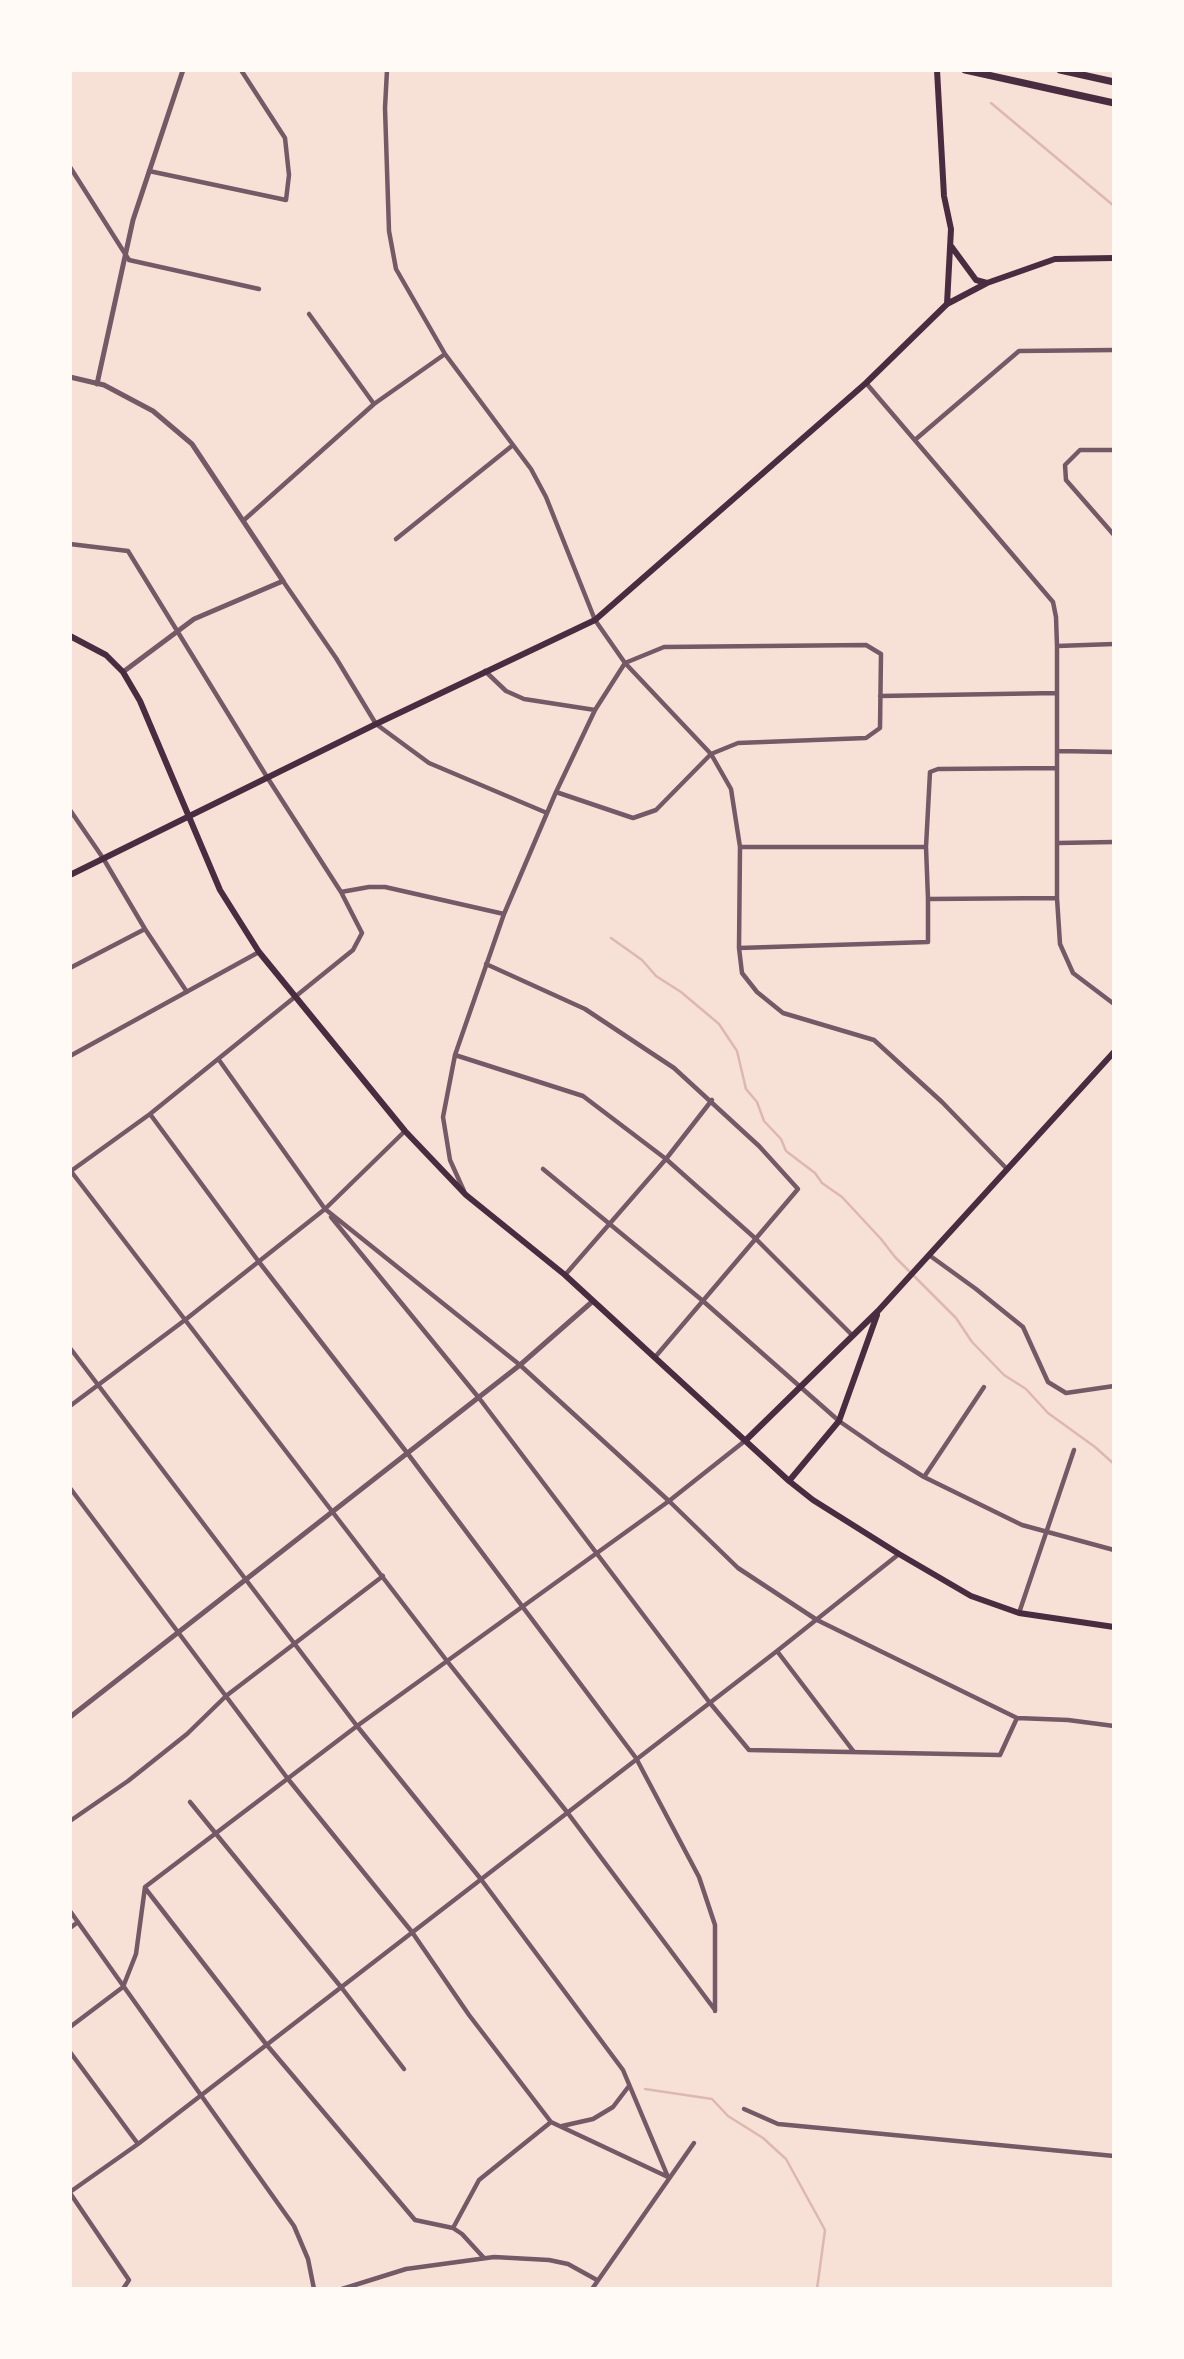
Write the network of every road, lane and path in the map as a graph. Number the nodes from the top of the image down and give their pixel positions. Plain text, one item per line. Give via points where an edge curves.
1 (183, 70) edge
2 (241, 70) edge
3 (387, 70) edge
4 (937, 70) edge
5 (965, 70) edge
6 (1060, 70) edge
7 (1114, 82) edge
8 (1114, 103) edge
9 (70, 167) edge
10 (149, 172) junction
11 (951, 246) junction
12 (126, 255) junction
13 (1114, 258) edge
14 (986, 282) junction
15 (259, 289) dead end
16 (947, 304) junction
17 (309, 314) dead end
18 (1114, 350) edge
19 (445, 354) junction
20 (70, 377) edge
21 (866, 383) junction
22 (97, 384) junction
23 (374, 404) junction
24 (916, 439) junction
25 (513, 444) junction
26 (1114, 450) edge
27 (244, 520) junction
28 (1114, 535) edge
29 (396, 538) dead end
30 (70, 544) edge
31 (284, 581) junction
32 (595, 620) junction
33 (178, 632) junction
34 (70, 636) edge
35 (1114, 644) edge
36 (1057, 646) junction
37 (625, 663) junction
38 (485, 671) junction
39 (123, 672) junction
40 (1058, 694) junction
41 (880, 696) junction
42 (595, 710) junction
43 (376, 724) junction
44 (1058, 751) junction
45 (1114, 752) edge
46 (711, 754) junction
47 (1057, 768) junction
48 (267, 777) junction
49 (556, 792) junction
50 (70, 810) edge
51 (547, 813) junction
52 (187, 816) junction
53 (1114, 842) edge
54 (1058, 843) junction
55 (740, 847) junction
56 (926, 847) junction
57 (103, 858) junction
58 (70, 875) edge
59 (341, 892) junction
60 (1057, 898) junction
61 (928, 899) junction
62 (505, 914) junction
63 (145, 929) junction
64 (739, 948) junction
65 (259, 953) junction
66 (486, 964) junction
67 (70, 968) edge
68 (187, 992) junction
69 (294, 997) junction
70 (1114, 1004) edge
71 (1114, 1052) edge
72 (455, 1055) junction
73 (70, 1056) edge
74 (219, 1059) junction
75 (712, 1100) junction
76 (150, 1114) junction
77 (405, 1131) junction
78 (666, 1159) junction
79 (543, 1169) dead end
80 (1007, 1169) junction
81 (70, 1171) edge
82 (466, 1195) junction
83 (325, 1209) junction
84 (611, 1223) junction
85 (756, 1239) junction
86 (928, 1255) junction
87 (259, 1262) junction
88 (565, 1275) junction
89 (593, 1301) junction
90 (703, 1301) junction
91 (878, 1311) junction
92 (185, 1320) junction
93 (853, 1336) junction
94 (70, 1348) edge
95 (656, 1356) junction
96 (520, 1365) junction
97 (97, 1385) junction
98 (1114, 1386) edge
99 (802, 1387) junction
100 (984, 1387) dead end
101 (479, 1398) junction
102 (70, 1406) edge
103 (839, 1421) junction
104 (746, 1440) junction
105 (1074, 1450) dead end
106 (408, 1454) junction
107 (925, 1477) junction
108 (789, 1481) junction
109 (70, 1488) edge
110 (669, 1501) junction
111 (334, 1512) junction
112 (1045, 1532) junction
113 (1114, 1550) edge
114 (596, 1553) junction
115 (899, 1554) junction
116 (383, 1576) junction
117 (246, 1578) junction
118 (521, 1606) junction
119 (1019, 1613) junction
120 (817, 1620) junction
121 (1114, 1627) edge
122 (177, 1634) junction
123 (296, 1644) junction
124 (777, 1651) junction
125 (447, 1661) junction
126 (226, 1696) junction
127 (710, 1703) junction
128 (70, 1717) edge
129 (1017, 1718) junction
130 (357, 1726) junction
131 (1114, 1726) edge
132 (854, 1752) junction
133 (636, 1758) junction
134 (288, 1779) junction
135 (190, 1801) dead end
136 (567, 1812) junction
137 (70, 1821) edge
138 (216, 1835) junction
139 (480, 1878) junction
140 (145, 1887) junction
141 (70, 1911) edge
142 (78, 1922) junction
143 (70, 1928) edge
144 (412, 1932) junction
145 (123, 1987) junction
146 (341, 1987) junction
147 (70, 2027) edge
148 (265, 2044) junction
149 (70, 2052) edge
150 (404, 2069) dead end
151 (630, 2085) junction
152 (202, 2094) junction
153 (744, 2109) dead end
154 (551, 2122) junction
155 (561, 2127) junction
156 (694, 2143) dead end
157 (138, 2144) junction
158 (1114, 2156) edge
159 (668, 2177) junction
160 (70, 2192) edge
161 (453, 2228) junction
162 (484, 2258) junction
163 (597, 2280) junction
164 (123, 2289) edge
165 (314, 2289) edge
166 (342, 2289) edge
167 (592, 2289) edge

1 - 10 street
2 - 10 street via 285,138 286,200
3 - 19 street via 389,231 396,269
4 - 11 main road
5 - 8 main road
6 - 7 main road
9 - 12 street
10 - 12 street
11 - 14 main road via 976,280
11 - 16 main road
12 - 15 street via 129,260
12 - 22 street
13 - 14 main road via 1055,259
14 - 16 main road
16 - 21 main road
17 - 23 street
18 - 24 street via 1019,351
19 - 23 street
19 - 25 street
20 - 22 street
21 - 24 street
21 - 32 main road
22 - 27 street via 153,411 192,444
23 - 27 street
24 - 36 street via 1053,602
25 - 29 street
25 - 32 street via 546,497
26 - 28 street via 1080,450 1065,466 1066,480
27 - 31 street
30 - 33 street via 128,551
31 - 33 street via 194,620
31 - 43 street
32 - 37 street
32 - 38 main road
33 - 39 street
33 - 48 street
34 - 39 main road via 106,655
35 - 36 street
36 - 40 street
37 - 41 street via 664,647 866,645 881,654
37 - 42 street
37 - 46 street
38 - 42 street via 506,691 524,699
38 - 43 main road
39 - 52 main road via 141,701
40 - 41 street
40 - 44 street
41 - 46 street via 880,728 866,738 738,743
42 - 49 street
43 - 48 main road
43 - 51 street via 429,763
44 - 45 street
44 - 47 street
46 - 49 street via 656,810 633,818
46 - 55 street via 732,789
47 - 54 street
47 - 56 street via 930,772
48 - 52 main road
48 - 59 street
49 - 51 street
50 - 57 street
51 - 62 street
52 - 57 main road
52 - 65 main road via 220,890
53 - 54 street
54 - 60 street
55 - 56 street
55 - 64 street
56 - 61 street
57 - 58 main road
57 - 63 street
59 - 62 street via 385,887
59 - 69 street via 362,933 353,950
60 - 61 street
60 - 70 street via 1060,944 1073,973
61 - 64 street via 928,942
62 - 66 street
63 - 67 street
63 - 68 street
64 - 80 street via 742,973 757,992 783,1013 874,1040
65 - 68 street
65 - 69 main road
66 - 72 street
66 - 75 street via 585,1009 674,1068
68 - 73 street
69 - 74 street
69 - 77 main road
71 - 80 main road
72 - 78 street via 583,1096
72 - 82 street via 443,1117 450,1160
74 - 76 street
74 - 83 street
75 - 78 street
75 - 85 street via 798,1189
76 - 81 street
76 - 87 street
77 - 82 main road
77 - 83 street
78 - 84 street
78 - 85 street
79 - 84 street
80 - 86 main road
81 - 92 street
82 - 88 main road
83 - 87 street
83 - 96 street
83 - 101 street
84 - 88 street
84 - 90 street
85 - 90 street
85 - 93 street
86 - 91 main road
86 - 98 street via 1023,1327 1048,1381 1066,1393
87 - 92 street
87 - 106 street
88 - 89 main road
89 - 95 main road
89 - 96 street
90 - 95 street
90 - 99 street
91 - 93 main road
91 - 103 main road
92 - 97 street
92 - 111 street
93 - 99 main road
94 - 97 street
95 - 104 main road
96 - 101 street
96 - 110 street
97 - 102 street
97 - 117 street
99 - 103 street
99 - 104 main road
100 - 107 street
101 - 106 street
101 - 114 street
103 - 107 street
103 - 108 main road
104 - 108 main road
104 - 110 street
105 - 112 street
106 - 111 street
106 - 118 street
107 - 112 street
108 - 115 main road
109 - 122 street
110 - 114 street
110 - 120 street via 738,1569
111 - 116 street
111 - 117 street
112 - 113 street
112 - 119 street
114 - 118 street
114 - 127 street
115 - 119 main road via 971,1596
115 - 120 street
116 - 123 street
116 - 125 street
117 - 122 street
117 - 123 street
118 - 125 street
118 - 133 street
119 - 121 main road
120 - 124 street
120 - 129 street
122 - 126 street
122 - 128 street
123 - 126 street
123 - 130 street
124 - 127 street
124 - 132 street
125 - 130 street
125 - 136 street
126 - 134 street
126 - 137 street via 128,1782
127 - 132 street via 749,1750
127 - 133 street
129 - 131 street
129 - 132 street via 1000,1755
130 - 134 street
130 - 139 street
133 - 136 street
133 - 136 street via 699,1877 715,1925 715,2011
134 - 138 street
134 - 144 street
135 - 138 street
136 - 139 street
138 - 140 street
138 - 146 street
139 - 144 street
139 - 151 street
140 - 145 street via 136,1954
140 - 148 street
141 - 142 street
142 - 143 street
142 - 145 street
144 - 146 street
144 - 154 street via 468,2015
145 - 147 street
145 - 152 street
146 - 148 street
146 - 150 street
148 - 152 street
148 - 161 street via 415,2220
149 - 157 street
151 - 155 street via 613,2107 593,2119
151 - 159 street
152 - 157 street
152 - 165 street via 294,2226 309,2259
153 - 158 street via 778,2124
154 - 155 street
154 - 161 street via 479,2180
155 - 159 street
156 - 159 street
157 - 160 street
159 - 163 street
160 - 164 street via 129,2280
161 - 162 street
162 - 163 street via 549,2260 568,2264
162 - 166 street via 405,2269
163 - 167 street

